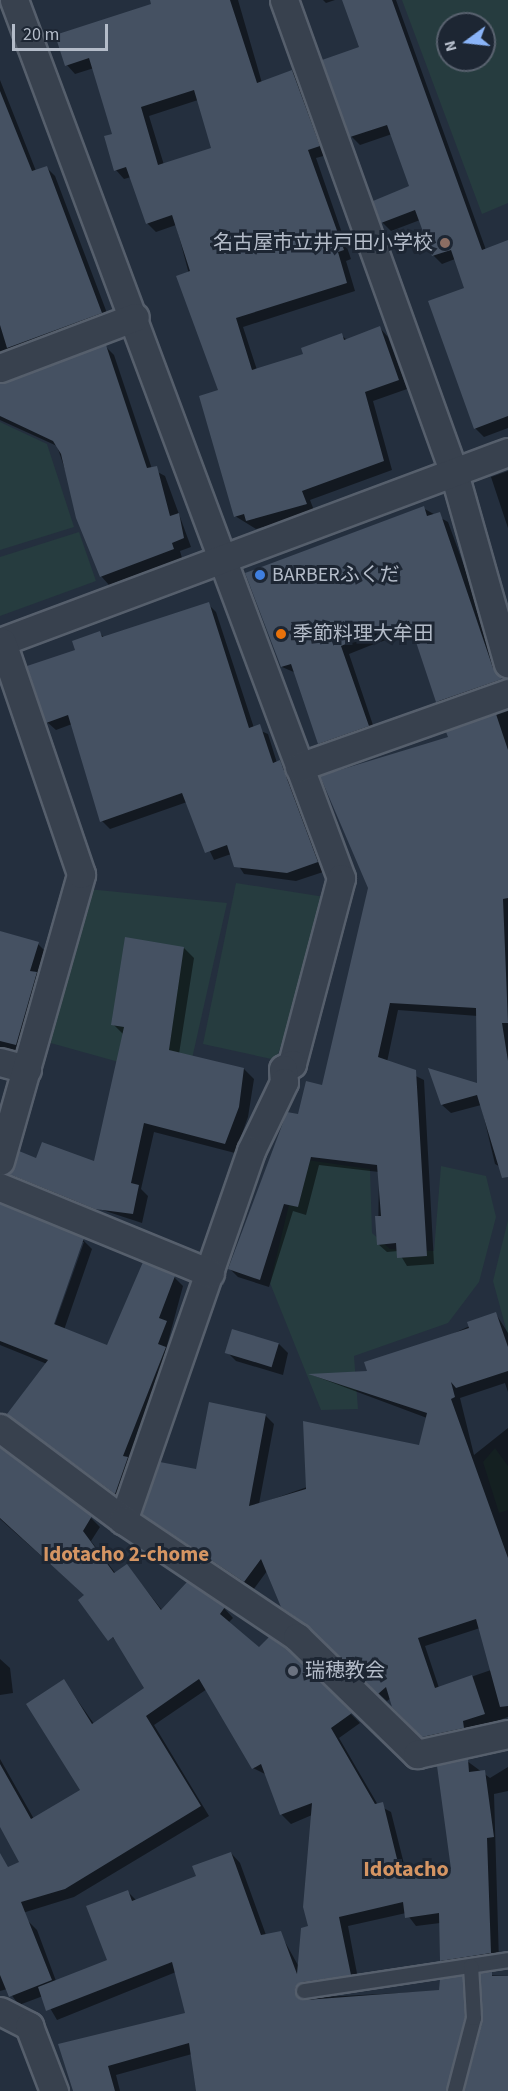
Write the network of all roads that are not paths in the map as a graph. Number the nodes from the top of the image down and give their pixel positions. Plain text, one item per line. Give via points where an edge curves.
1 (14, 0) edge
2 (284, 0) edge
3 (135, 317) junction
4 (0, 368) edge
5 (508, 452) edge
6 (453, 473) junction
7 (219, 561) junction
8 (1, 642) edge
9 (508, 664) edge
10 (508, 693) edge
11 (299, 767) junction
12 (0, 1062) edge
13 (27, 1069) junction
14 (0, 1161) edge
15 (0, 1186) edge
16 (210, 1273) junction
17 (0, 1428) edge
18 (123, 1520) junction
19 (508, 1734) edge
20 (508, 1960) edge
21 (471, 1966) junction
22 (304, 1991) dead end
23 (0, 2011) edge
24 (54, 2091) edge
25 (455, 2091) edge

1 - 3 street
2 - 6 street
3 - 4 street
3 - 7 street
5 - 6 street
6 - 7 street
6 - 9 street
7 - 8 street
7 - 11 street
8 - 13 street via 81,874
10 - 11 street
11 - 16 street via 341,878 338,904 292,1064 284,1069 284,1082 251,1151
12 - 13 street
13 - 14 street
15 - 16 street
16 - 18 street
17 - 18 street
18 - 19 street via 297,1637 417,1754
20 - 21 lane
21 - 22 lane
21 - 25 lane via 474,2018
23 - 24 street via 29,2026

